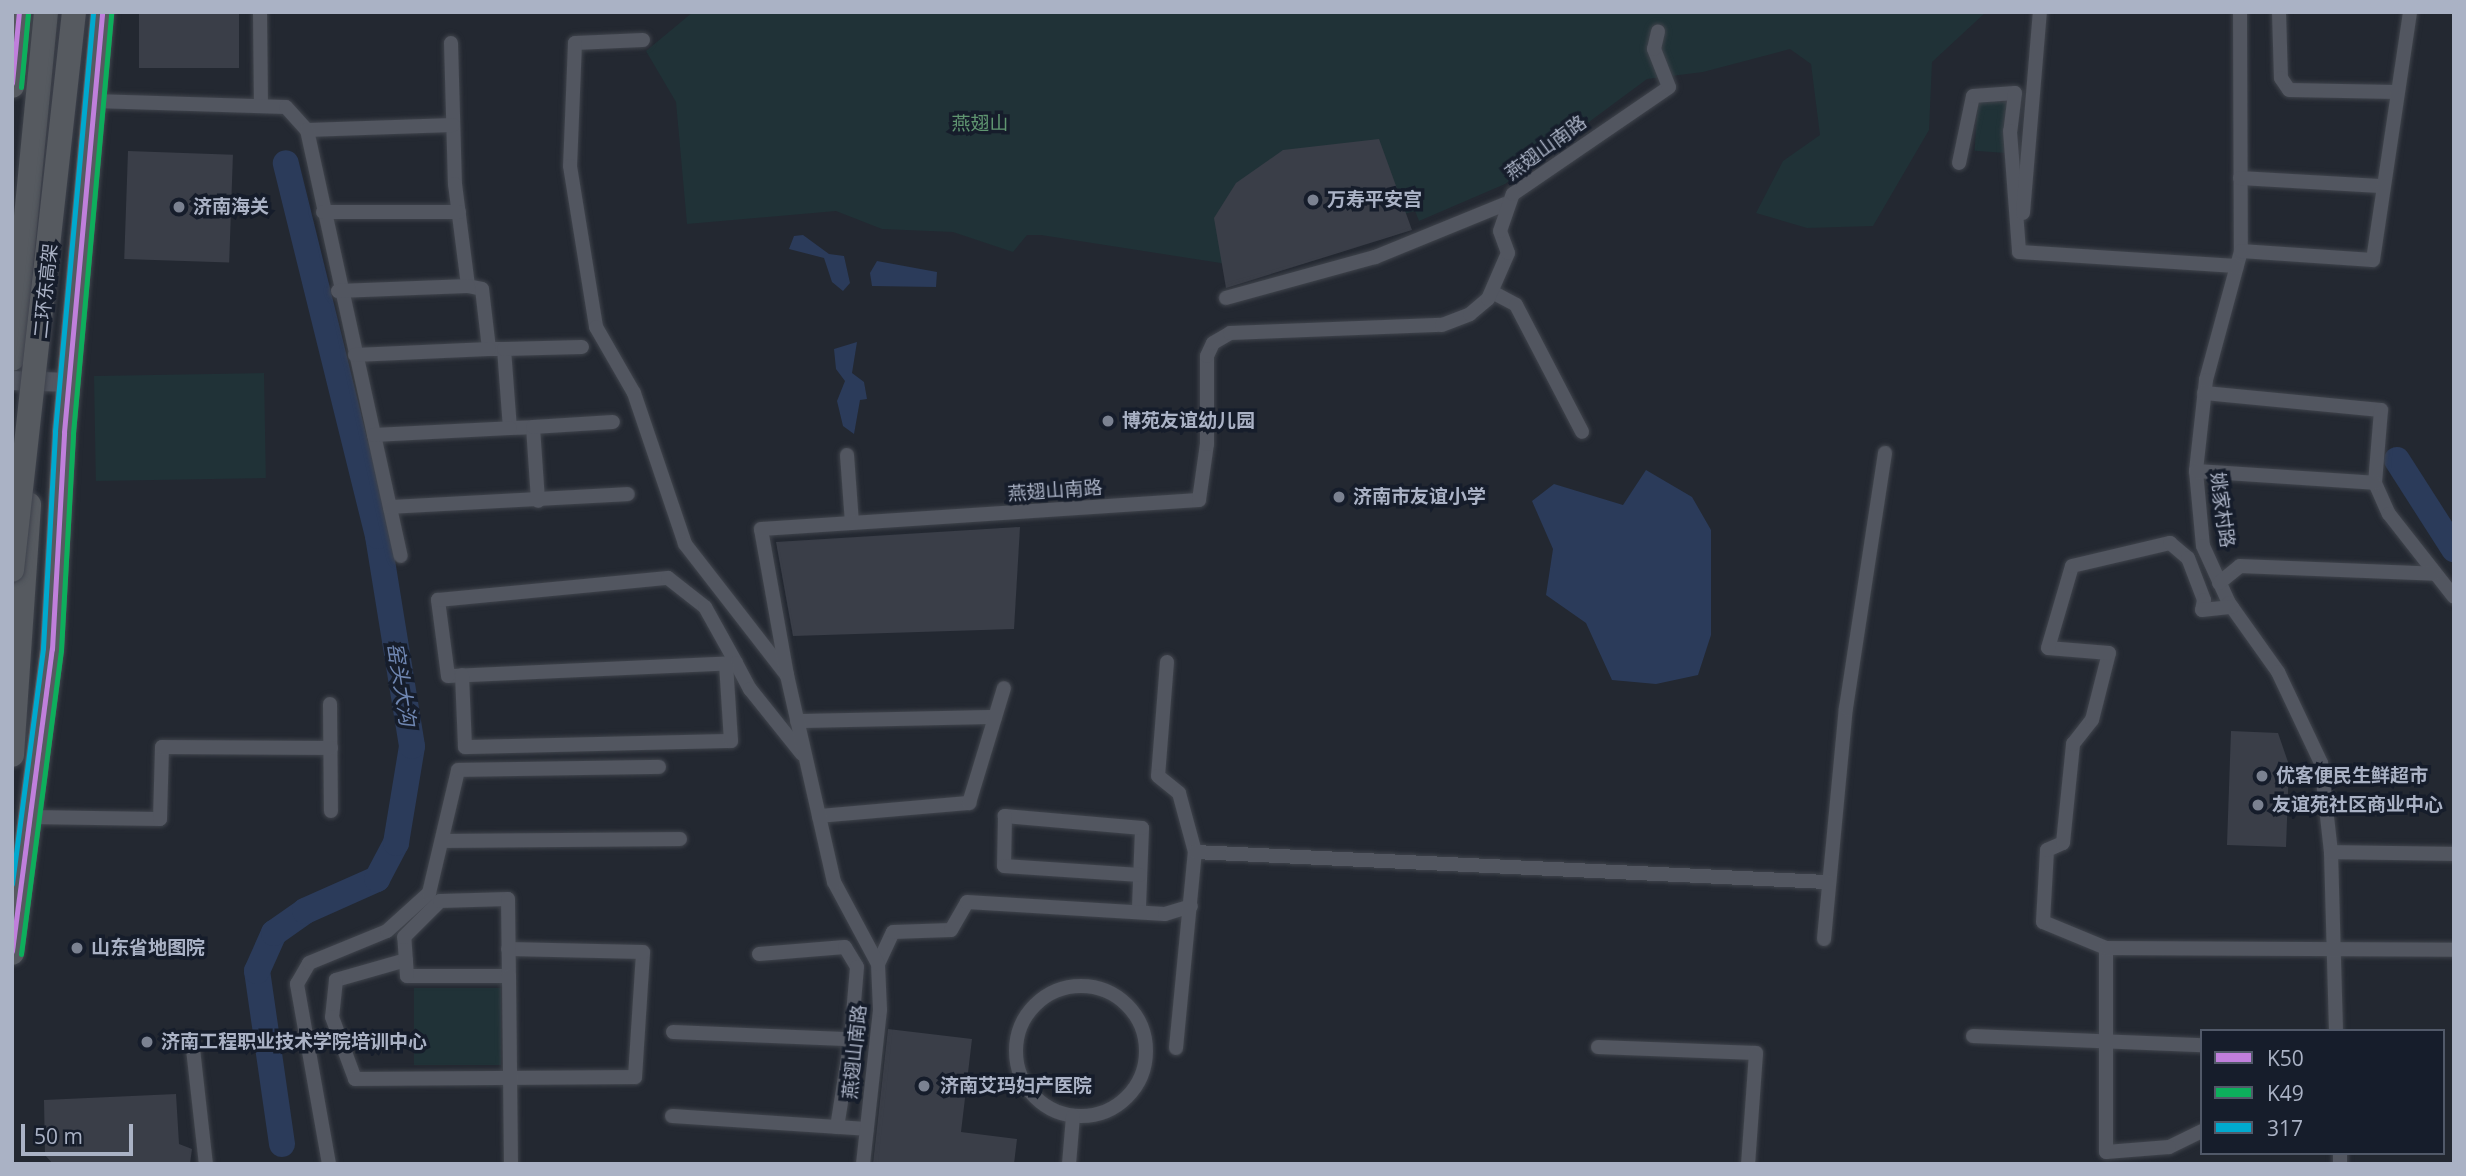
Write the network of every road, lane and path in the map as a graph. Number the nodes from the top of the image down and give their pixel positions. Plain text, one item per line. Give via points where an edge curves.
1 (19, 12) edge
2 (46, 12) edge
3 (74, 12) edge
4 (102, 12) edge
5 (260, 12) edge
6 (2040, 12) edge
7 (2240, 12) edge
8 (2279, 12) edge
9 (2410, 12) edge
10 (1658, 31) dead end
11 (643, 40) dead end
12 (452, 43) dead end
13 (12, 86) edge
14 (2396, 92) junction
15 (94, 101) junction
16 (261, 106) junction
17 (453, 125) junction
18 (307, 130) junction
19 (1959, 163) dead end
20 (2241, 178) junction
21 (2380, 186) junction
22 (1506, 204) junction
23 (323, 212) junction
24 (459, 212) junction
25 (2241, 251) junction
26 (2019, 253) junction
27 (2237, 266) junction
28 (468, 286) junction
29 (338, 291) junction
30 (1492, 292) junction
31 (1226, 298) dead end
32 (582, 347) dead end
33 (489, 349) junction
34 (504, 349) junction
35 (355, 355) junction
36 (12, 359) edge
37 (12, 380) edge
38 (68, 382) junction
39 (2203, 393) junction
40 (34, 403) junction
41 (613, 422) dead end
42 (533, 427) junction
43 (510, 428) junction
44 (1582, 432) dead end
45 (373, 435) junction
46 (1885, 453) dead end
47 (847, 454) dead end
48 (2196, 471) junction
49 (2375, 484) junction
50 (628, 494) dead end
51 (538, 501) junction
52 (390, 507) junction
53 (852, 523) junction
54 (401, 556) dead end
55 (12, 570) edge
56 (2435, 574) junction
57 (2219, 583) junction
58 (2454, 597) edge
59 (2232, 607) junction
60 (1167, 662) dead end
61 (731, 664) junction
62 (462, 675) junction
63 (787, 675) junction
64 (1004, 688) dead end
65 (330, 704) dead end
66 (995, 717) junction
67 (797, 721) junction
68 (331, 748) junction
69 (12, 755) edge
70 (806, 758) junction
71 (659, 766) dead end
72 (331, 811) dead end
73 (819, 816) junction
74 (29, 817) junction
75 (680, 839) dead end
76 (444, 841) junction
77 (1195, 852) junction
78 (2331, 852) junction
79 (2454, 854) edge
80 (1140, 875) junction
81 (1827, 882) junction
82 (1191, 906) junction
83 (1139, 907) dead end
84 (1824, 939) dead end
85 (2334, 947) junction
86 (2106, 948) junction
87 (508, 949) junction
88 (2454, 950) edge
89 (12, 953) edge
90 (759, 954) dead end
91 (406, 960) junction
92 (878, 964) junction
93 (509, 976) junction
94 (2336, 1029) edge
95 (673, 1032) dead end
96 (1973, 1036) dead end
97 (851, 1039) junction
98 (192, 1040) dead end
99 (2106, 1040) junction
100 (2200, 1045) edge
101 (1598, 1047) dead end
102 (1176, 1048) dead end
103 (510, 1079) junction
104 (672, 1116) dead end
105 (1073, 1116) junction
106 (837, 1127) junction
107 (867, 1129) junction
108 (2200, 1132) edge
109 (206, 1164) edge
110 (329, 1164) edge
111 (511, 1164) edge
112 (863, 1164) edge
113 (1069, 1164) edge
114 (1748, 1164) edge

1 - 13 highway
2 - 36 highway, 二环东高架
3 - 40 highway, 二环东高架, bridge
4 - 15 highway
5 - 16 street
6 - 26 street
7 - 20 street, 姚家村路
8 - 14 street via 2281,78 2289,90
9 - 14 street
10 - 22 street, 燕翅山南路 via 1654,49 1669,87
11 - 63 street via 575,43 570,166 596,327 634,393 684,544
12 - 17 street
14 - 21 street
15 - 16 street
15 - 38 highway
16 - 18 street via 286,107
17 - 18 street
17 - 24 street
18 - 23 street
19 - 26 street via 1973,96 2015,93 2010,131
20 - 21 street
20 - 25 street, 姚家村路
21 - 25 street via 2372,260
22 - 30 street, 燕翅山南路 via 1500,230 1508,253
22 - 31 street via 1375,257
23 - 24 street
23 - 29 street
24 - 28 street
25 - 27 street, 姚家村路
26 - 27 street
27 - 39 street, 姚家村路
28 - 29 street
28 - 33 street via 482,289
29 - 35 street
30 - 44 street via 1516,305
30 - 53 street, 燕翅山南路 via 1470,314 1442,326 1230,333 1213,343 1207,356 1199,500
32 - 34 street
33 - 34 street
33 - 35 street
34 - 43 street
35 - 45 street
37 - 38 street
38 - 74 highway via 52,649
39 - 48 street, 姚家村路
39 - 49 street via 2381,410
40 - 55 highway, 二环东高架, bridge
40 - 69 highway, bridge via 20,698
41 - 42 street
42 - 43 street
42 - 51 street
43 - 45 street
45 - 52 street
46 - 81 street via 1846,708
47 - 53 street
48 - 49 street
48 - 57 street, 姚家村路 via 2203,547
49 - 56 street via 2389,514
50 - 51 street
51 - 52 street
52 - 54 street
53 - 63 street, 燕翅山南路 via 761,529
56 - 57 street via 2241,566
56 - 58 street
57 - 59 street, 姚家村路
59 - 78 street, 姚家村路 via 2278,672 2320,763
59 - 86 street via 2202,610 2203,600 2188,558 2170,544 2072,566 2048,648 2109,653 2092,720 2073,744 2063,843 2047,850 2043,922
60 - 77 street via 1158,776 1179,793
61 - 62 street
61 - 62 street via 731,741 465,747
61 - 62 street via 705,607 668,578 438,600 448,676
61 - 70 street
63 - 67 street, 燕翅山南路
64 - 66 street
65 - 68 street
66 - 67 street
66 - 73 street via 969,803
67 - 70 street, 燕翅山南路
68 - 72 street
68 - 74 street via 162,747 160,819
70 - 73 street, 燕翅山南路
71 - 76 street via 458,770
73 - 92 street, 燕翅山南路 via 834,882
74 - 89 highway
75 - 76 street
76 - 110 street via 429,893 387,932 309,963 298,984
77 - 81 street
77 - 82 street
78 - 79 street
78 - 85 street, 姚家村路
80 - 80 street via 1142,828 1005,816 1004,866
80 - 83 street
81 - 84 street
82 - 92 street via 1165,914 967,902 951,930 893,932
82 - 102 street
85 - 86 street
85 - 88 street
85 - 94 street, 姚家村路
86 - 99 street
87 - 91 street via 508,899 440,901 404,937
87 - 93 street
87 - 103 street via 643,952 635,1077
90 - 97 street via 845,947 857,967
91 - 93 street via 407,976
91 - 103 street via 336,980 332,1017 355,1079
92 - 107 street, 燕翅山南路 via 880,1010
93 - 103 street
95 - 97 street
96 - 99 street
97 - 106 street
98 - 109 street
99 - 100 street
99 - 108 street via 2106,1153 2169,1147
101 - 114 street via 1756,1053
103 - 111 street
104 - 106 street
105 - 105 street via 1114,1108 1136,1086 1147,1057 1138,1016 1123,1000 1084,985 1063,988 1027,1013 1015,1056 1033,1096
105 - 113 street
106 - 107 street
107 - 112 street, 燕翅山南路

